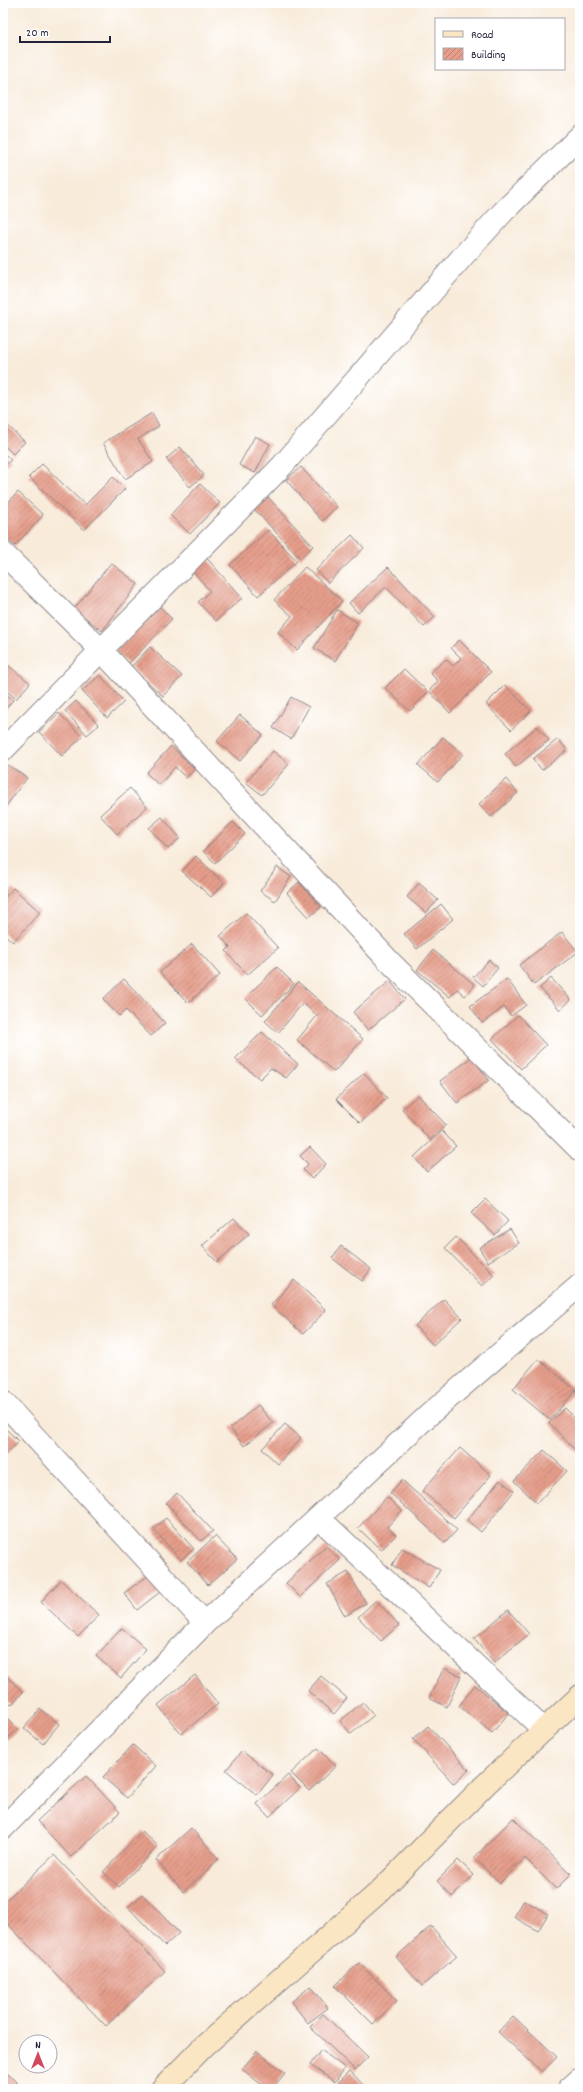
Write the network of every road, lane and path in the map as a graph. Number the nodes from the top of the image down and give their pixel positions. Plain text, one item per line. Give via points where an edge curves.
1 (580, 136) edge
2 (3, 553) edge
3 (102, 651) junction
4 (3, 750) edge
5 (580, 1150) edge
6 (580, 1285) edge
7 (3, 1402) edge
8 (319, 1518) junction
9 (205, 1623) junction
10 (580, 1696) edge
11 (544, 1730) junction
12 (3, 1828) edge
13 (580, 2079) edge
14 (162, 2089) edge
15 (569, 2089) edge

1 - 3 street via 504,211 282,466
2 - 3 street
3 - 4 street
3 - 5 street via 389,961
6 - 8 street via 431,1413
7 - 9 street
8 - 9 street
8 - 11 street
9 - 12 street
10 - 11 street
11 - 14 street via 486,1784 378,1893 203,2047
13 - 15 street

